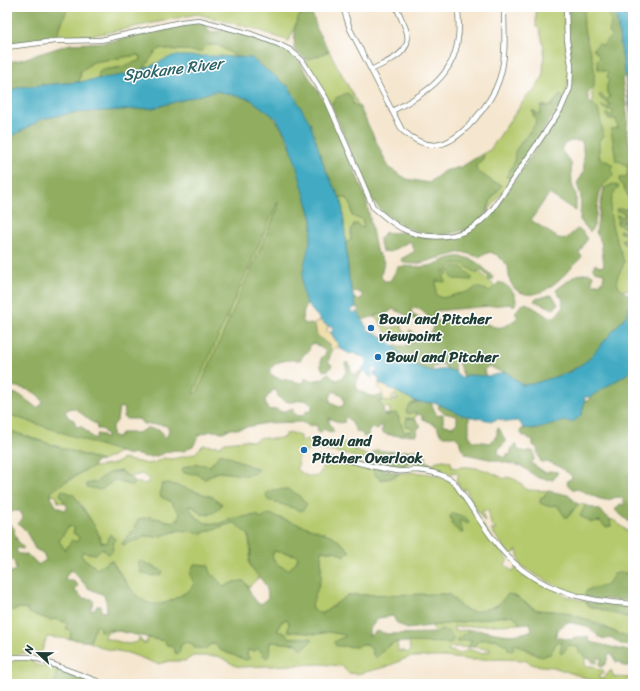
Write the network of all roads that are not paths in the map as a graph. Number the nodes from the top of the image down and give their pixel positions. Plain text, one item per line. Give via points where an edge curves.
1 (343, 7) edge
2 (398, 7) edge
3 (458, 7) edge
4 (504, 7) edge
5 (566, 7) edge
6 (7, 47) edge
7 (371, 70) junction
8 (392, 111) junction
9 (319, 454) dead end
10 (633, 604) edge
11 (7, 662) edge
12 (105, 684) edge

1 - 7 street via 350,29
2 - 7 street via 407,32 407,44 399,55
3 - 8 street via 458,39 453,59 441,77 419,98
4 - 8 street via 503,64 499,80 493,94 475,119 450,141 435,145 410,138 402,130
5 - 6 street via 571,76 570,88 561,109 482,221 466,231 445,236 425,236 404,230 373,207 326,98 302,60 278,44 214,22 199,20 100,40 55,41
7 - 8 street
9 - 10 street via 399,472 417,470 448,478 454,482 512,561 528,573 572,595 590,600
11 - 12 street via 15,657 34,657

